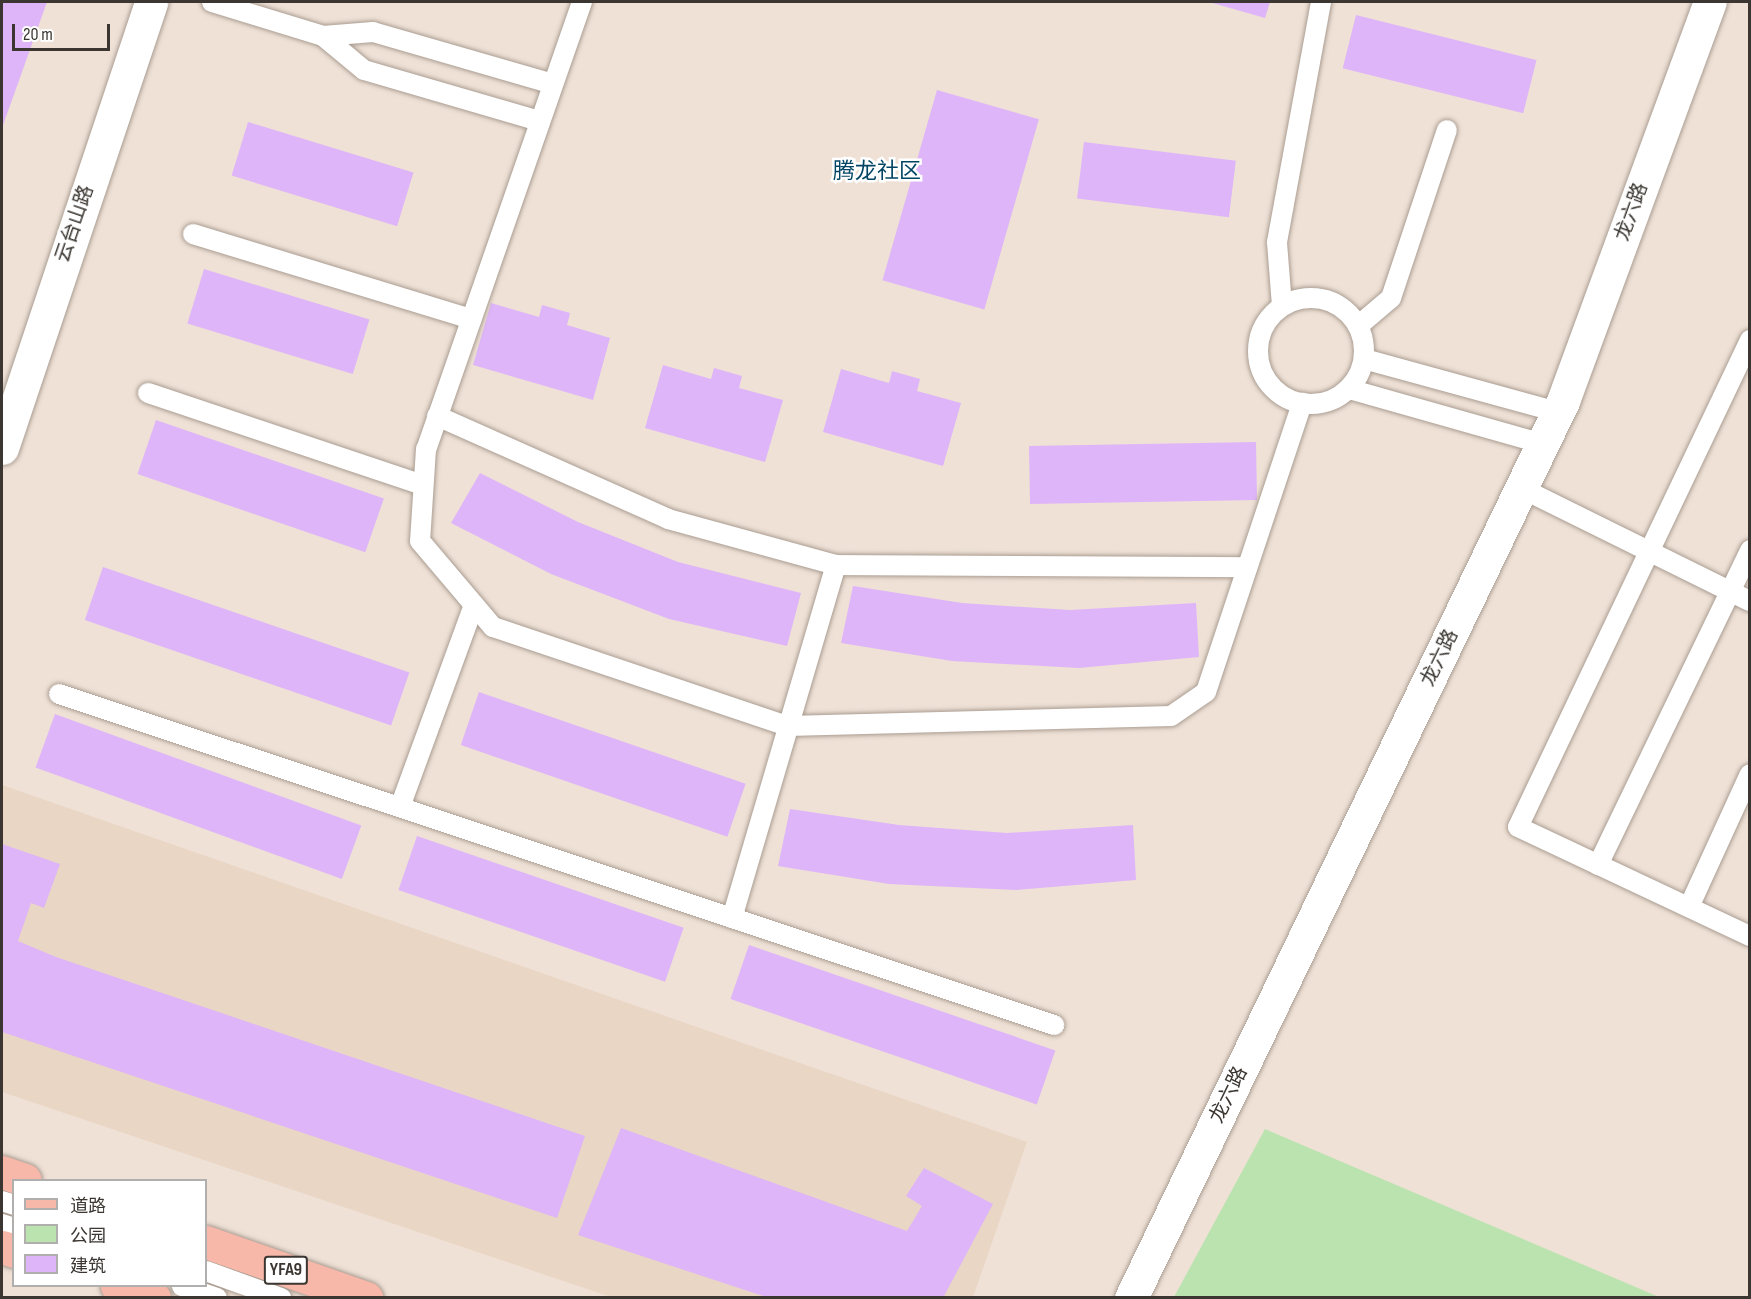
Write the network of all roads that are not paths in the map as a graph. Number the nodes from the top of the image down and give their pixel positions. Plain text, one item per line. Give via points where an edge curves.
1 (151, 2) edge
2 (212, 2) edge
3 (582, 2) edge
4 (1321, 2) edge
5 (1710, 2) edge
6 (323, 36) junction
7 (553, 84) junction
8 (540, 121) junction
9 (1447, 130) dead end
10 (194, 234) dead end
11 (1282, 306) junction
12 (471, 319) junction
13 (1358, 326) junction
14 (1749, 340) edge
15 (1364, 359) junction
16 (1349, 389) junction
17 (148, 393) dead end
18 (1302, 403) junction
19 (1558, 411) junction
20 (437, 416) junction
21 (1543, 444) junction
22 (2, 448) edge
23 (423, 485) junction
24 (1521, 488) junction
25 (1749, 550) edge
26 (1649, 551) junction
27 (836, 565) junction
28 (1247, 567) junction
29 (1730, 591) junction
30 (1749, 601) edge
31 (474, 605) junction
32 (59, 694) dead end
33 (788, 726) junction
34 (1749, 774) edge
35 (400, 807) junction
36 (1598, 865) junction
37 (1689, 908) junction
38 (732, 918) junction
39 (1749, 936) edge
40 (1054, 1025) dead end
41 (2, 1172) edge
42 (22, 1179) edge
43 (207, 1242) edge
44 (207, 1271) edge
45 (120, 1287) edge
46 (185, 1287) edge
47 (154, 1298) edge
48 (217, 1298) edge
49 (281, 1298) edge
50 (366, 1298) edge
51 (1131, 1298) edge

1 - 22 street, 云台山路
2 - 6 lane
3 - 7 lane
4 - 11 lane via 1277,242
5 - 19 street, 龙六路
6 - 7 lane via 373,32
6 - 8 lane via 364,70
7 - 8 lane
8 - 12 lane
9 - 13 lane via 1391,298
10 - 12 lane
11 - 13 lane via 1299,299 1318,298 1348,312
11 - 18 lane via 1268,318 1257,352 1270,386 1284,397
12 - 20 lane
13 - 15 lane
14 - 26 lane
15 - 16 lane
15 - 19 lane
16 - 18 lane via 1335,399
16 - 21 lane
17 - 23 lane
18 - 28 lane
19 - 21 street, 龙六路
20 - 23 lane via 426,449
20 - 27 lane via 668,519
21 - 24 street, 龙六路
23 - 31 lane via 420,541
24 - 26 lane
24 - 51 street, 龙六路
25 - 29 lane
26 - 29 lane
26 - 36 lane via 1518,827
27 - 28 lane
27 - 33 lane
28 - 33 lane via 1206,692 1171,716
29 - 30 lane
29 - 36 lane
31 - 33 lane via 493,627
31 - 35 lane
32 - 35 lane
33 - 38 lane
34 - 37 lane
35 - 38 lane
36 - 37 lane
37 - 39 lane
38 - 40 lane
41 - 42 main road
43 - 50 main road, YFA9
44 - 49 lane
45 - 47 main road
46 - 48 lane

